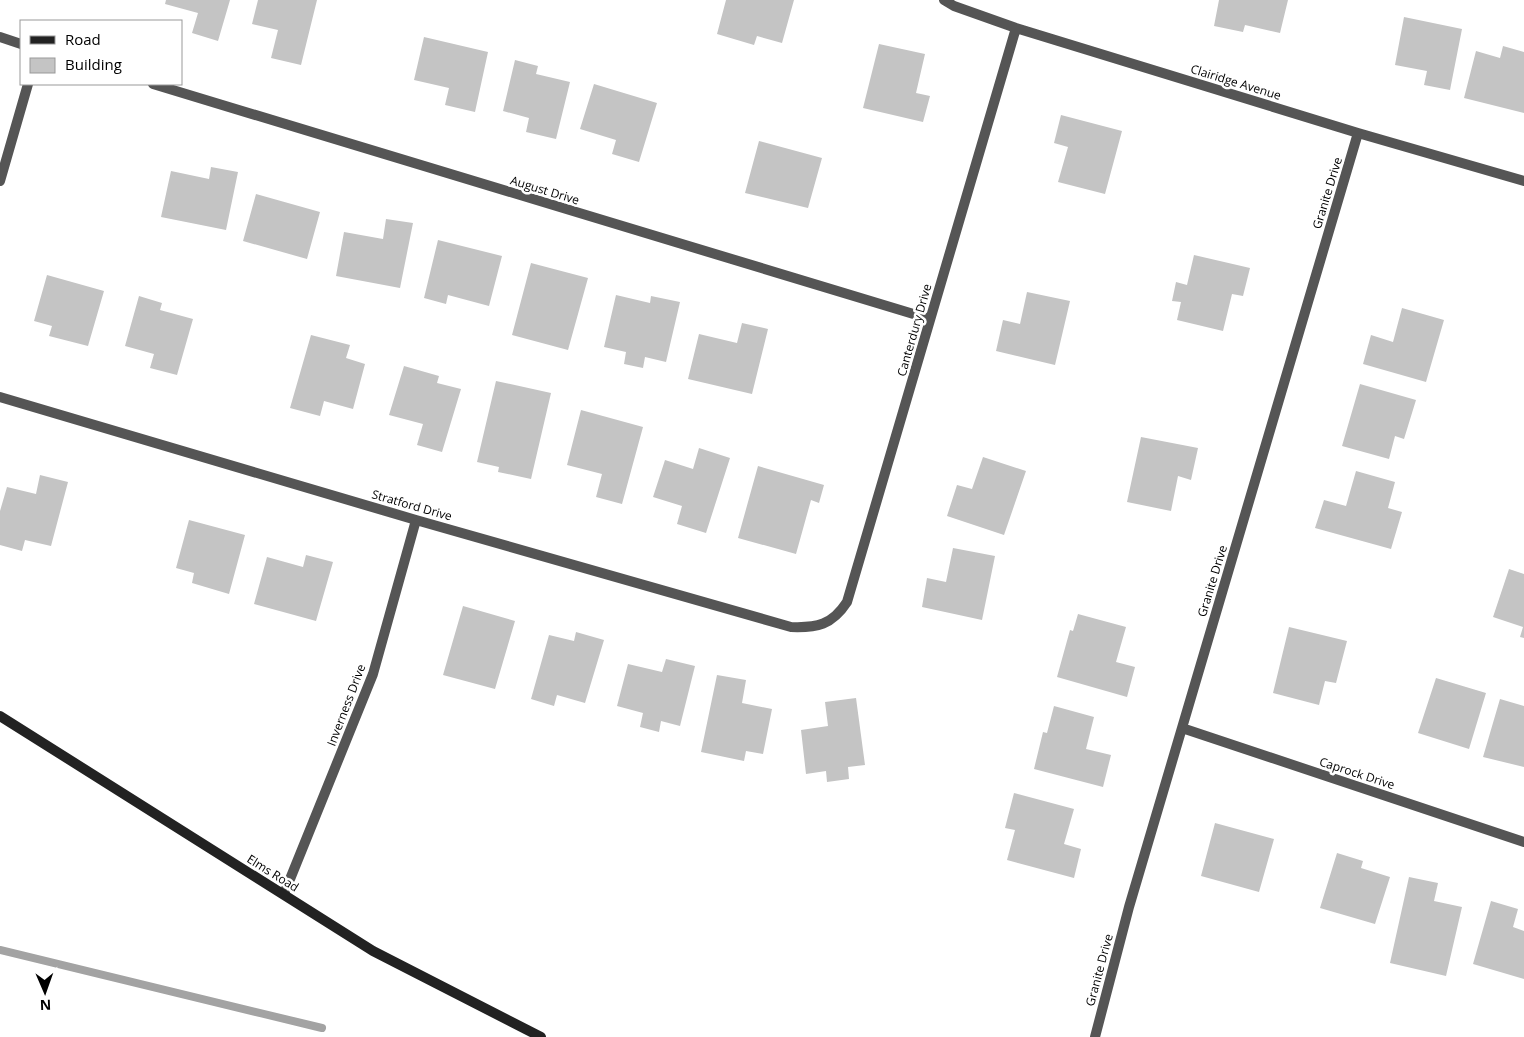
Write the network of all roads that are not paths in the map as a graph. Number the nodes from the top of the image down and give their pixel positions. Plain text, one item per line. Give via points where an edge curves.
1 (944, 0) edge
2 (1016, 28) junction
3 (0, 37) edge
4 (20, 44) edge
5 (28, 85) edge
6 (156, 85) edge
7 (1358, 133) junction
8 (0, 181) edge
9 (1524, 181) edge
10 (930, 319) junction
11 (0, 397) edge
12 (416, 520) junction
13 (818, 626) joint
14 (0, 716) edge
15 (1182, 728) junction
16 (1524, 842) edge
17 (284, 894) junction
18 (541, 1037) edge
19 (1095, 1037) edge

1 - 2 street, Clairidge Avenue
2 - 7 street, Clairidge Avenue
2 - 10 street, Canterdury Drive
3 - 4 street
5 - 8 street
6 - 10 street, August Drive
7 - 9 street, Clairidge Avenue
7 - 15 street, Granite Drive
10 - 13 street, Canterdury Drive via 847,602 839,615
11 - 12 street, Stratford Drive
12 - 13 street, Stratford Drive via 791,627
12 - 17 street, Inverness Drive via 373,674
14 - 17 main road, Elms Road
15 - 16 street, Caprock Drive
15 - 19 street, Granite Drive via 1129,907
17 - 18 main road, Elms Road via 373,951

